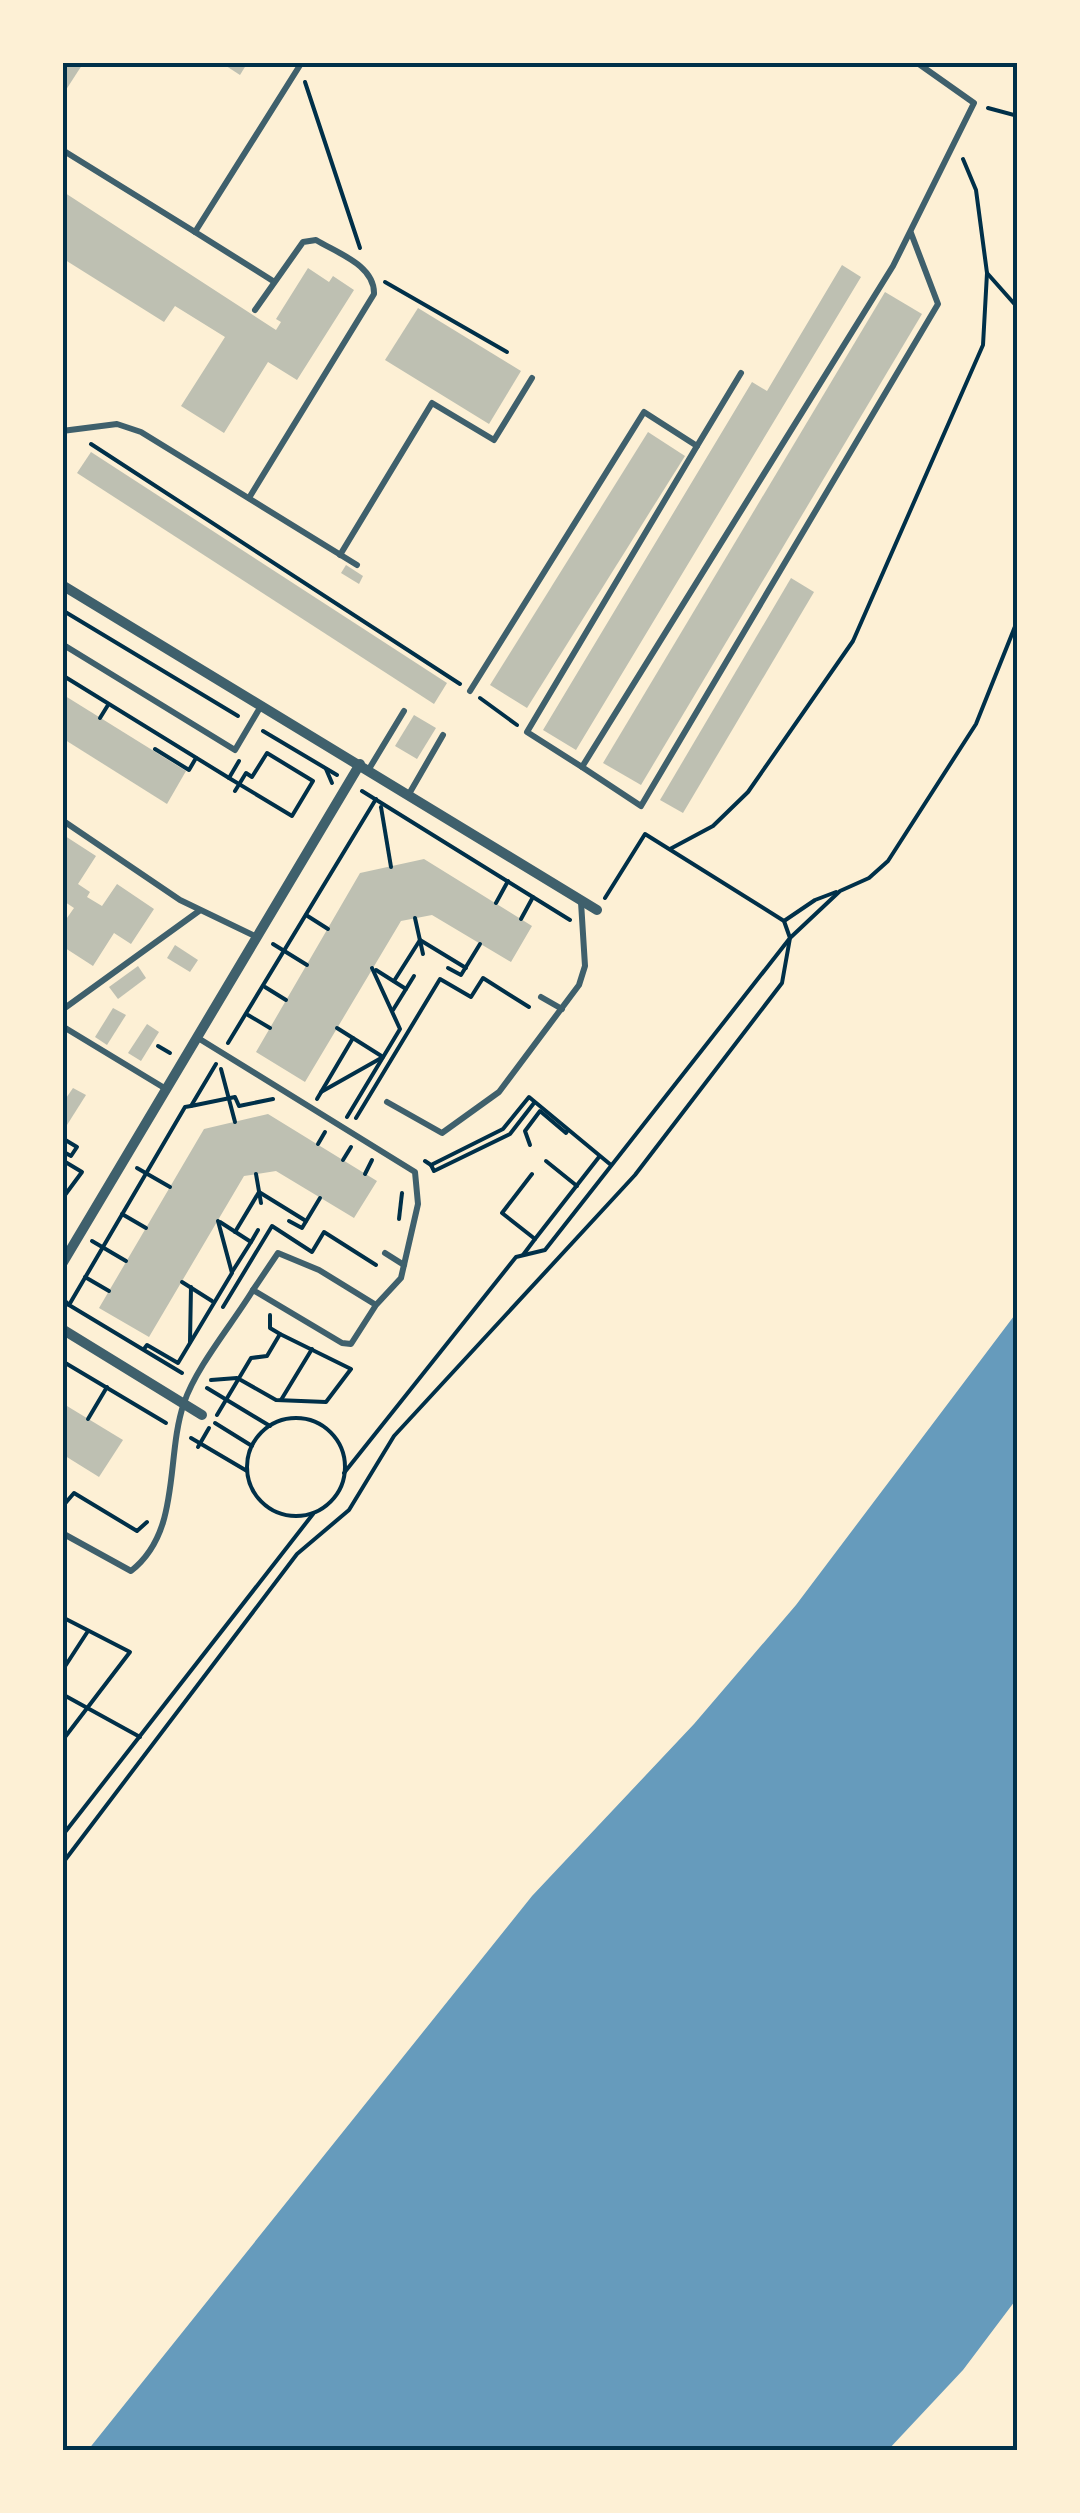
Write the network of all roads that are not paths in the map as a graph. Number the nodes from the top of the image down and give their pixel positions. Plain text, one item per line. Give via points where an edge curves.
1 (916, 62) edge
2 (301, 65) edge
3 (64, 151) edge
4 (195, 232) junction
5 (910, 232) junction
6 (273, 281) junction
7 (255, 310) dead end
8 (741, 373) dead end
9 (532, 378) dead end
10 (62, 431) edge
11 (698, 446) junction
12 (249, 498) junction
13 (340, 555) junction
14 (357, 566) dead end
15 (62, 584) edge
16 (62, 644) edge
17 (470, 691) road end
18 (262, 705) junction
19 (404, 711) dead end
20 (444, 735) dead end
21 (364, 766) junction
22 (582, 767) junction
23 (408, 794) junction
24 (62, 820) edge
25 (581, 900) junction
26 (597, 910) road end
27 (200, 911) junction
28 (257, 936) junction
29 (541, 997) dead end
30 (562, 1009) junction
31 (62, 1010) edge
32 (62, 1026) edge
33 (196, 1038) junction
34 (166, 1090) junction
35 (388, 1102) dead end
36 (387, 1254) road end
37 (62, 1264) edge
38 (404, 1265) junction
39 (253, 1290) junction
40 (376, 1305) junction
41 (62, 1329) edge
42 (184, 1404) junction
43 (202, 1415) road end
44 (62, 1533) edge

1 - 5 lane via 974,103
2 - 4 lane
3 - 4 lane
4 - 6 lane
5 - 22 lane
5 - 22 lane via 938,304 640,806
6 - 7 lane
6 - 12 lane via 294,249 316,240 368,271 374,294
8 - 11 lane
9 - 13 lane via 494,440 432,403
10 - 12 lane via 117,424 140,432
11 - 17 lane via 644,412
11 - 22 lane via 527,732
12 - 13 lane
13 - 14 lane
15 - 18 street
16 - 18 lane via 235,750
18 - 21 street
19 - 21 lane
20 - 23 lane
21 - 23 street
21 - 28 street
23 - 25 street
24 - 27 lane
25 - 26 street
25 - 30 lane via 584,974
27 - 28 lane
27 - 31 lane
28 - 33 street
29 - 30 lane
30 - 35 lane via 491,1100 446,1131 433,1131
32 - 34 lane
33 - 34 street
33 - 38 lane via 412,1168 418,1204
34 - 37 street
36 - 38 lane
38 - 40 lane via 398,1284
39 - 40 lane via 278,1253
39 - 40 lane via 347,1344 355,1342
39 - 42 lane
41 - 42 street
42 - 43 street
42 - 44 lane via 164,1524 140,1564 131,1571 120,1567

